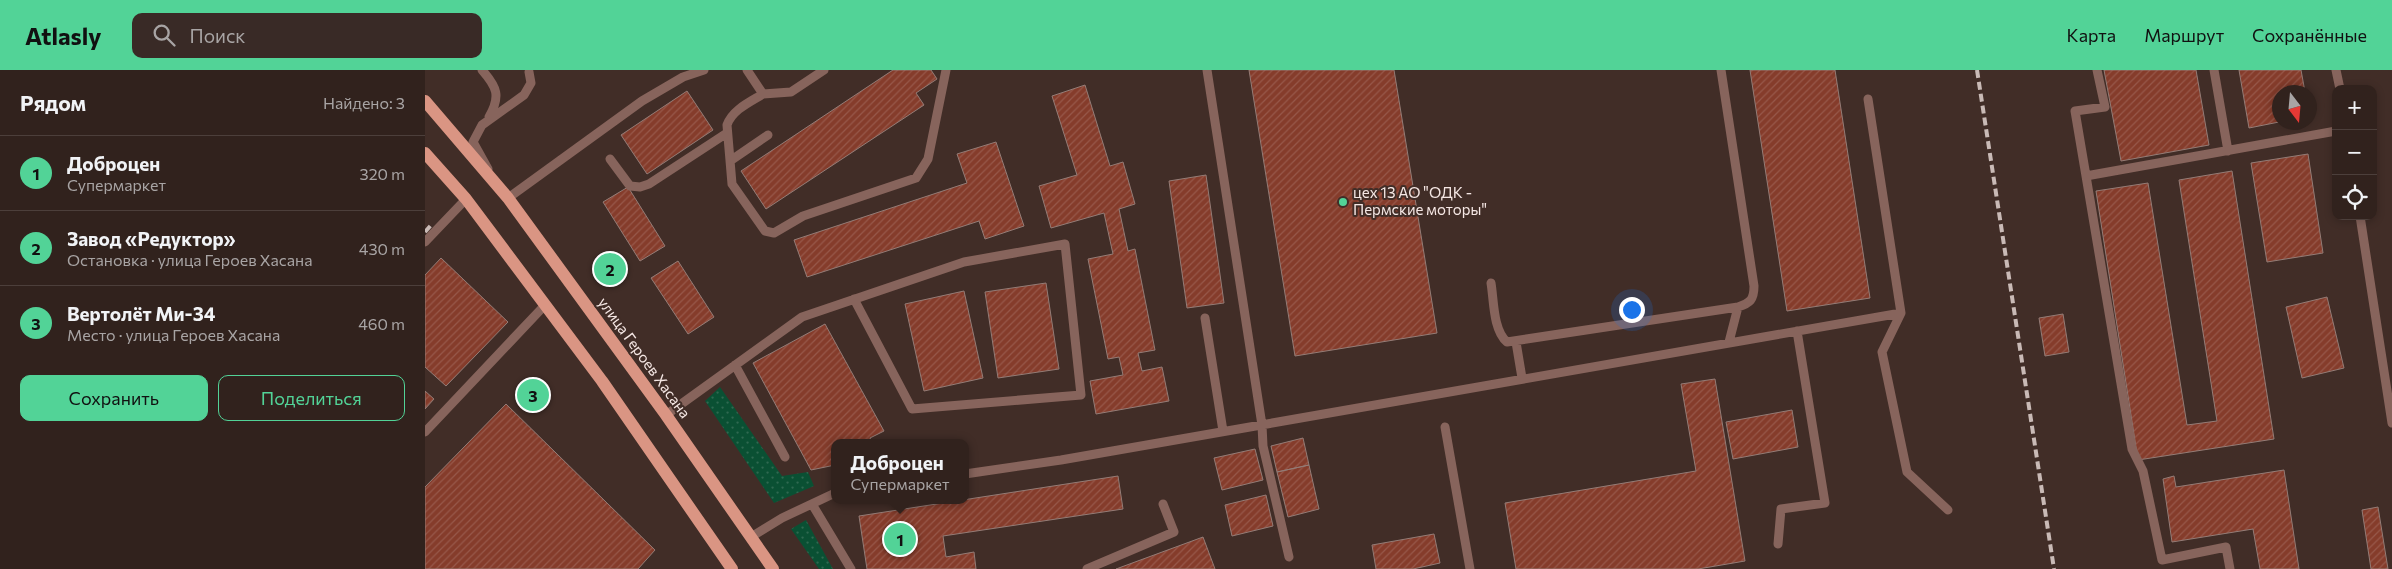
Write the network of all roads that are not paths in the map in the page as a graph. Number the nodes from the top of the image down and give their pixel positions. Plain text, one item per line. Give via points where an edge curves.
1 (482, 70) edge
2 (704, 70) edge
3 (747, 70) edge
4 (824, 70) edge
5 (946, 70) edge
6 (1207, 70) edge
7 (1721, 70) edge
8 (2097, 70) edge
9 (2214, 70) edge
10 (2337, 70) edge
11 (529, 72) dead end
12 (683, 74) edge
13 (2339, 85) edge
14 (763, 94) junction
15 (1868, 99) dead end
16 (425, 101) edge
17 (486, 121) junction
18 (2332, 132) edge
19 (727, 133) junction
20 (768, 135) dead end
21 (2228, 151) junction
22 (425, 153) edge
23 (610, 159) dead end
24 (730, 161) junction
25 (2086, 176) junction
26 (496, 184) junction
27 (508, 198) junction
28 (466, 199) junction
29 (2361, 220) edge
30 (425, 242) edge
31 (1491, 283) dead end
32 (855, 299) junction
33 (545, 305) junction
34 (1737, 307) junction
35 (1901, 312) junction
36 (1205, 318) dead end
37 (1797, 331) junction
38 (1516, 342) junction
39 (1729, 342) junction
40 (735, 365) junction
41 (1522, 378) junction
42 (666, 415) junction
43 (2392, 423) edge
44 (1262, 424) junction
45 (1445, 427) dead end
46 (1223, 431) junction
47 (425, 432) edge
48 (785, 457) dead end
49 (969, 473) edge
50 (831, 496) edge
51 (812, 504) junction
52 (1163, 504) dead end
53 (1948, 510) dead end
54 (751, 537) junction
55 (1778, 544) dead end
56 (1289, 557) dead end
57 (2162, 560) junction
58 (732, 569) edge
59 (773, 569) edge
60 (851, 569) edge
61 (1087, 569) edge
62 (1470, 569) edge
63 (2165, 569) edge
64 (2230, 569) edge

1 - 17 lane via 492,81 497,96
2 - 12 lane
3 - 14 lane
4 - 14 lane via 791,92
5 - 24 lane via 928,158 916,178 803,216 774,233 765,231 732,184
6 - 44 lane
7 - 34 lane via 1754,286 1750,303
8 - 25 lane via 2105,107 2075,111
9 - 21 lane
10 - 13 lane
11 - 17 lane via 531,83 524,95
12 - 27 lane
14 - 19 lane via 729,118
15 - 35 lane
16 - 26 main road, улица Героев Хасана
17 - 26 lane via 479,127 473,142
18 - 21 lane
19 - 23 lane via 640,187 630,186
19 - 24 lane
20 - 24 lane
21 - 25 lane
22 - 28 main road
25 - 57 lane via 2132,449 2143,471
26 - 27 main road, улица Героев Хасана
27 - 42 main road, улица Героев Хасана
28 - 30 lane
28 - 33 main road
29 - 43 lane
31 - 38 lane via 1501,337 1507,342
32 - 32 lane via 911,409 1081,396 1065,244 964,262
32 - 40 lane via 802,317
33 - 47 lane
33 - 58 main road via 602,381
34 - 38 lane
34 - 39 lane
35 - 37 lane
35 - 53 lane via 1882,352 1907,472
36 - 46 lane
37 - 39 lane
37 - 55 lane via 1825,502 1781,509
38 - 41 lane
39 - 41 lane
40 - 42 lane
40 - 48 lane
41 - 44 lane
42 - 54 main road, улица Героев Хасана
44 - 46 lane
44 - 56 lane via 1263,446
45 - 62 lane
46 - 49 lane
50 - 51 lane
51 - 54 lane
51 - 60 lane
52 - 61 lane via 1174,532
54 - 59 main road, улица Героев Хасана
57 - 63 lane
57 - 64 lane via 2226,547

